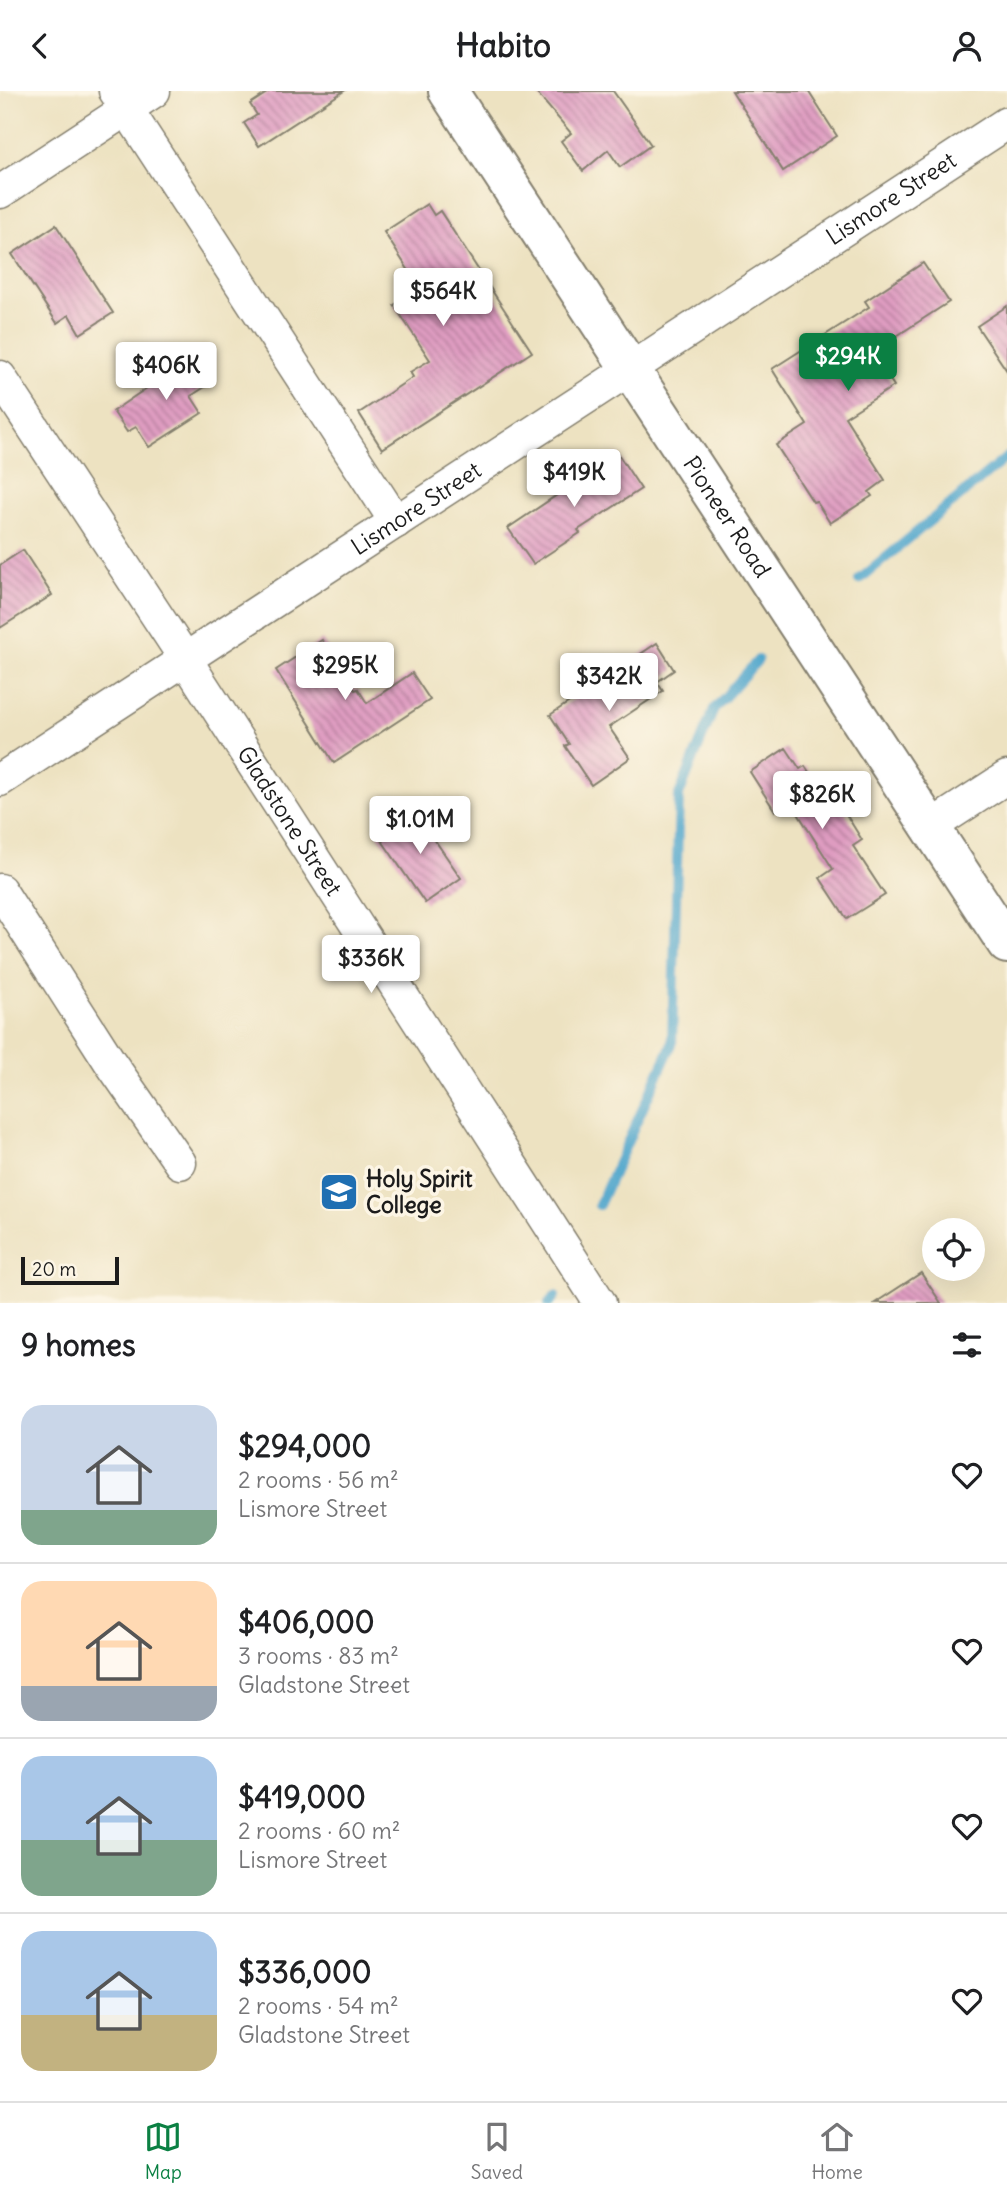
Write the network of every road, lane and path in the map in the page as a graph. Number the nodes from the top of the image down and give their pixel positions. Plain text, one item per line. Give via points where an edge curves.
1 (155, 91) edge
2 (448, 91) edge
3 (121, 100) edge
4 (1007, 123) edge
5 (0, 192) edge
6 (630, 369) junction
7 (0, 377) edge
8 (396, 522) junction
9 (186, 660) junction
10 (1007, 777) edge
11 (0, 781) edge
12 (930, 827) junction
13 (0, 890) edge
14 (1007, 944) edge
15 (180, 1163) dead end
16 (600, 1303) edge

1 - 3 street
2 - 6 main road, Pioneer Road
3 - 5 street
3 - 8 street
4 - 6 street, Lismore Street
6 - 8 street, Lismore Street
6 - 12 main road, Pioneer Road
7 - 9 street, Gladstone Street
8 - 9 street, Lismore Street
9 - 11 street, Lismore Street
9 - 16 street, Gladstone Street
10 - 12 street
12 - 14 main road, Pioneer Road
13 - 15 street

